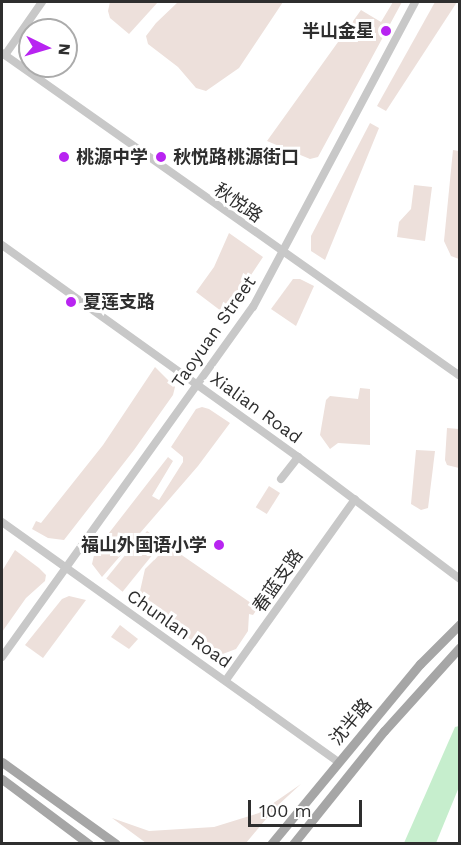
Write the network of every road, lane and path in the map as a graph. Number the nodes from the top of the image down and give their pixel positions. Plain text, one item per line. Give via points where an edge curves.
1 (42, 2) edge
2 (415, 2) edge
3 (3, 54) edge
4 (2, 245) edge
5 (284, 254) junction
6 (459, 376) edge
7 (197, 384) junction
8 (298, 457) junction
9 (281, 478) dead end
10 (355, 499) junction
11 (2, 522) edge
12 (65, 567) junction
13 (459, 579) edge
14 (459, 624) edge
15 (459, 647) edge
16 (2, 657) edge
17 (226, 680) junction
18 (2, 762) edge
19 (339, 762) junction
20 (2, 779) edge
21 (88, 843) edge
22 (116, 843) edge
23 (271, 843) edge
24 (293, 843) edge

1 - 3 street
2 - 5 street, Taoyuan Street
3 - 5 street, 秋悦路
4 - 7 street, Xialian Road
5 - 6 street, 秋悦路
5 - 7 street, Taoyuan Street via 254,307
7 - 8 street, Xialian Road
7 - 12 street, Taoyuan Street
8 - 9 street
8 - 10 street, Xialian Road
10 - 13 street, Xialian Road
10 - 17 street, 春蓝支路
11 - 12 street, Chunlan Road
12 - 16 street, Taoyuan Street
12 - 17 street, Chunlan Road
14 - 19 main road, 沈半路 via 420,664
15 - 24 main road, 沈半路 via 391,722
17 - 19 street, Chunlan Road
18 - 22 main road
19 - 23 main road, 沈半路
20 - 21 main road

